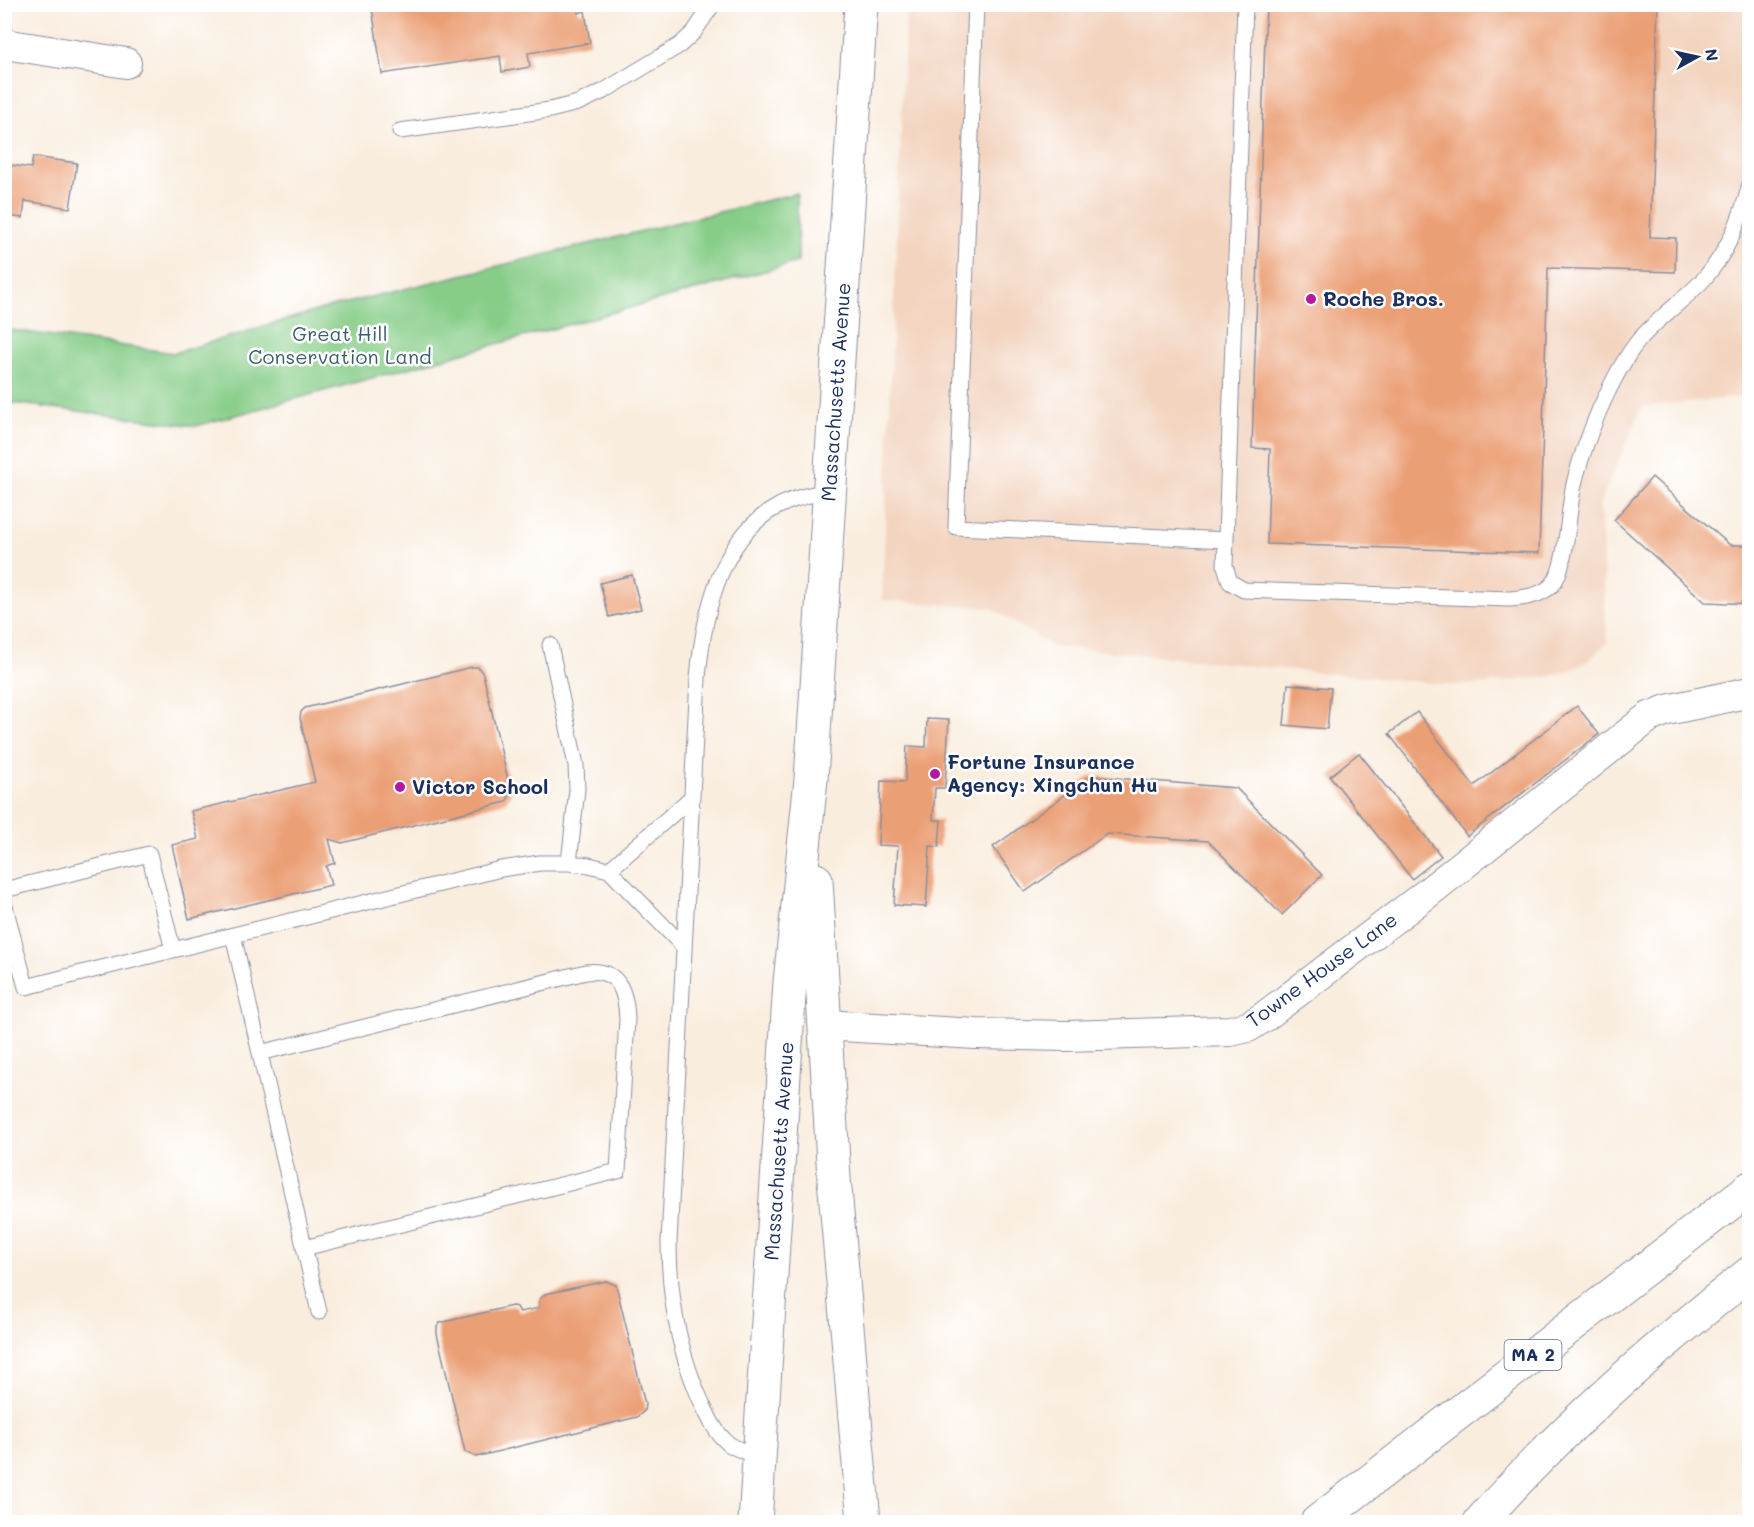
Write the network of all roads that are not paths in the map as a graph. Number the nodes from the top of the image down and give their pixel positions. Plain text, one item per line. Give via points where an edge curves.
1 (713, 4) edge
2 (861, 4) edge
3 (976, 4) edge
4 (1245, 4) edge
5 (4, 44) edge
6 (126, 63) dead end
7 (400, 131) dead end
8 (1749, 184) edge
9 (1748, 200) edge
10 (830, 490) junction
11 (1226, 540) junction
12 (550, 645) dead end
13 (1749, 692) edge
14 (811, 779) junction
15 (692, 797) junction
16 (568, 863) junction
17 (609, 870) junction
18 (4, 890) edge
19 (4, 903) edge
20 (233, 935) junction
21 (684, 946) junction
22 (173, 950) junction
23 (824, 1025) junction
24 (260, 1053) junction
25 (1749, 1188) edge
26 (304, 1248) junction
27 (1749, 1273) edge
28 (319, 1312) dead end
29 (759, 1456) junction
30 (755, 1522) edge
31 (864, 1522) edge
32 (1317, 1522) edge
33 (1480, 1522) edge

1 - 7 lane via 680,45 578,103
2 - 10 main road, Massachusetts Avenue
3 - 11 lane via 956,527
4 - 11 lane
5 - 6 street
8 - 9 lane
9 - 11 lane via 1713,268 1652,326 1618,373 1578,469 1560,571 1550,587 1509,599 1244,590 1230,582 1226,574
10 - 14 main road, Massachusetts Avenue
10 - 15 lane via 786,502 762,516 741,539 718,579 701,644
12 - 16 lane via 576,765
13 - 23 street, Towne House Lane via 1649,717 1425,895 1248,1027 1230,1031 1066,1036
14 - 23 main road, Massachusetts Avenue
14 - 29 main road, Massachusetts Avenue via 789,1002
15 - 17 lane
15 - 21 lane
16 - 17 lane
16 - 20 lane via 501,869
17 - 21 lane
18 - 22 lane via 149,854
19 - 22 lane via 26,987
20 - 22 lane
20 - 24 lane
21 - 29 lane via 669,1242 672,1306 687,1364 715,1429 738,1450
23 - 31 main road, Massachusetts Avenue
24 - 26 lane
24 - 26 lane via 586,972 610,974 624,998 627,1019 618,1171
25 - 32 main road, MA 2
26 - 28 lane
27 - 33 main road via 1625,1378 1532,1466
29 - 30 main road, Massachusetts Avenue

